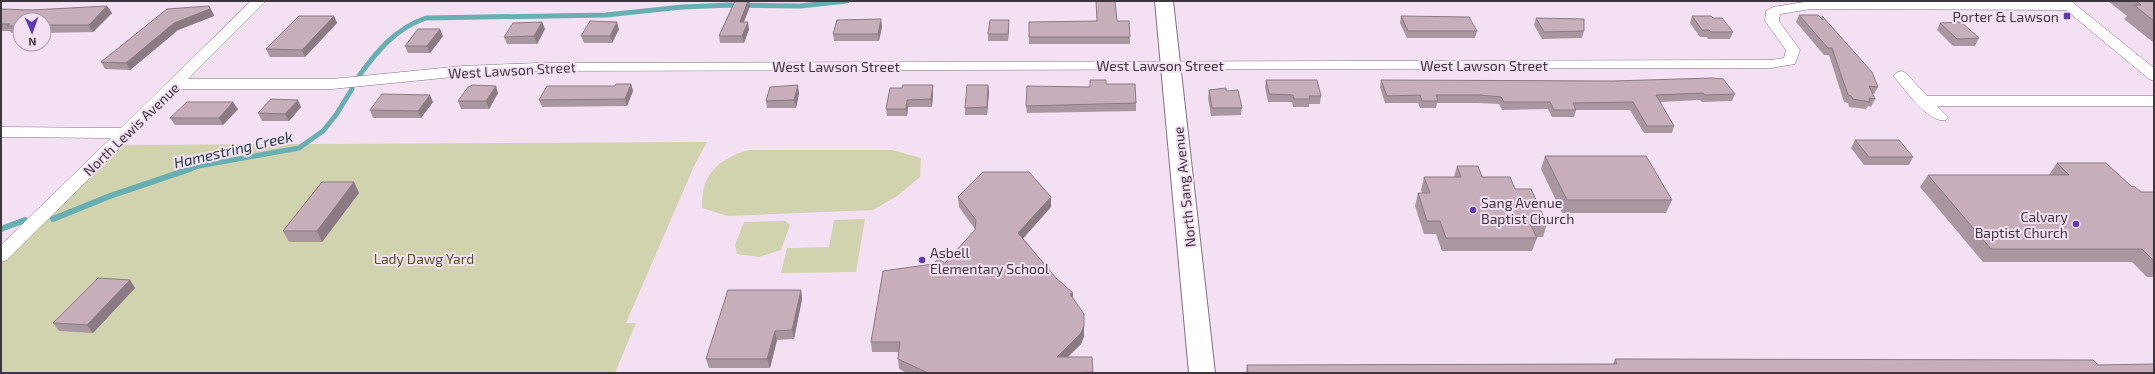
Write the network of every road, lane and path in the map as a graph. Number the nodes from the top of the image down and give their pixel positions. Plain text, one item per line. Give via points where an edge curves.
1 (259, 1) edge
2 (1164, 1) edge
3 (2066, 4) edge
4 (1171, 65) junction
5 (2153, 74) edge
6 (1901, 76) dead end
7 (177, 84) junction
8 (1923, 100) junction
9 (2154, 101) edge
10 (1940, 117) dead end
11 (1, 132) edge
12 (127, 133) junction
13 (1, 256) edge
14 (1202, 373) edge

1 - 7 street, North Lewis Avenue
2 - 4 street, North Sang Avenue
3 - 4 street, West Lawson Street via 1811,5 1773,11 1772,21 1793,50 1790,61 1771,64
3 - 5 street
4 - 7 street, West Lawson Street via 538,67 463,70 332,84
4 - 14 street, North Sang Avenue
6 - 8 street
7 - 12 street, North Lewis Avenue
8 - 9 street
8 - 10 street
11 - 12 street
12 - 13 street, North Lewis Avenue

